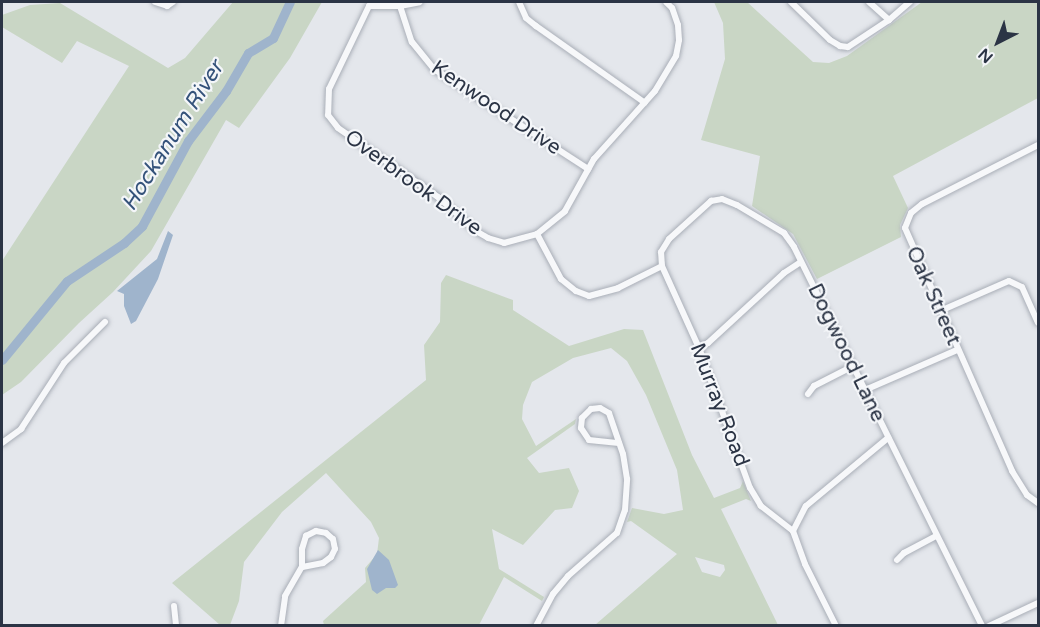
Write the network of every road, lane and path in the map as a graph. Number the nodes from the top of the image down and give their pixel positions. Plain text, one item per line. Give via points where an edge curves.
1 (155, 2) edge
2 (173, 2) edge
3 (420, 2) edge
4 (519, 2) edge
5 (666, 2) edge
6 (790, 2) edge
7 (869, 2) edge
8 (910, 2) edge
9 (368, 4) edge
10 (400, 6) junction
11 (889, 20) junction
12 (645, 103) junction
13 (1038, 145) edge
14 (588, 169) junction
15 (537, 234) junction
16 (801, 262) junction
17 (662, 266) junction
18 (940, 311) junction
19 (105, 322) dead end
20 (1038, 323) edge
21 (699, 348) junction
22 (957, 350) junction
23 (853, 366) junction
24 (865, 390) junction
25 (808, 394) dead end
26 (888, 438) junction
27 (2, 443) edge
28 (619, 443) junction
29 (1038, 503) edge
30 (793, 531) junction
31 (936, 536) junction
32 (897, 560) dead end
33 (303, 567) junction
34 (1038, 603) edge
35 (174, 606) dead end
36 (176, 626) edge
37 (281, 626) edge
38 (536, 626) edge
39 (836, 626) edge
40 (982, 626) edge
41 (989, 626) edge

1 - 2 street via 166,6
3 - 10 street
4 - 12 street via 526,18
5 - 12 street, Overbrook Drive via 678,25 679,40 668,71
6 - 11 street via 840,46 857,43
7 - 11 street
8 - 11 street
9 - 10 street
9 - 15 street, Overbrook Drive via 329,89 328,115 338,128 438,197 488,238 504,243
10 - 14 street, Kenwood Drive via 412,42 434,69
12 - 14 street, Overbrook Drive
13 - 18 street, Oak Street via 921,204 907,219 907,238
14 - 15 street, Overbrook Drive via 565,211
15 - 17 street via 561,279 589,296 618,288
16 - 17 street, Dogwood Lane via 784,233 722,199 711,201 669,239 661,252
16 - 21 street
16 - 23 street, Dogwood Lane
17 - 21 street, Murray Road
18 - 20 street via 1009,281 1022,287
18 - 22 street, Oak Street
19 - 27 street via 64,363 21,429
21 - 30 street, Murray Road via 750,488 761,506
22 - 24 street
22 - 29 street, Oak Street via 1019,484
23 - 24 street, Dogwood Lane
23 - 25 street via 814,386
24 - 26 street, Dogwood Lane
26 - 30 street via 806,506
26 - 31 street, Dogwood Lane
28 - 28 street via 609,413 591,409 582,418 581,428 589,440
28 - 38 street via 627,479 625,510 617,533 568,576
30 - 39 street via 804,564
31 - 32 street
31 - 40 street, Dogwood Lane
33 - 33 street via 306,536 316,531 326,533 333,539 335,549 331,557
33 - 37 street via 285,596
34 - 41 street
35 - 36 street

